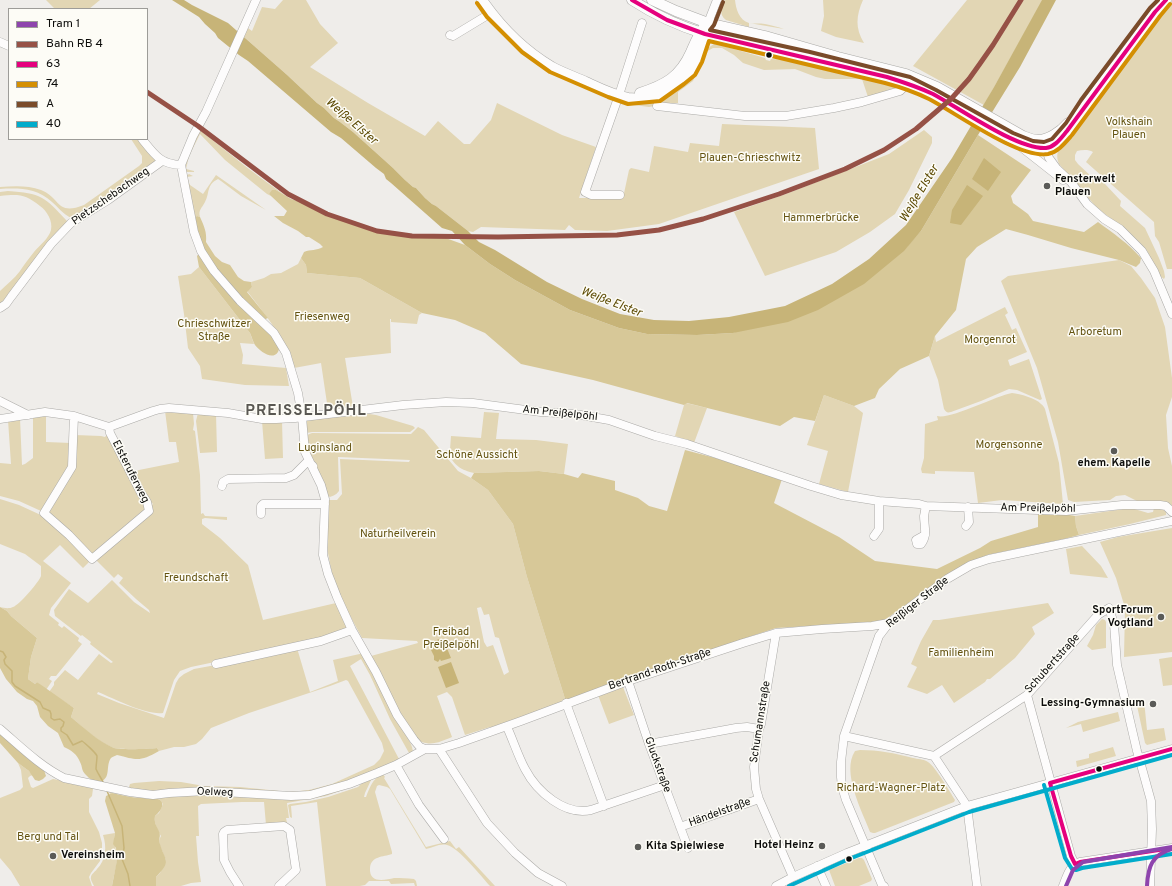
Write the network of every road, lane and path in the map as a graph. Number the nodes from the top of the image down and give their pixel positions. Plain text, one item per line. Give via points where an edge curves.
1 (256, 0) edge
2 (482, 0) edge
3 (632, 0) edge
4 (652, 0) edge
5 (717, 0) edge
6 (1166, 0) edge
7 (491, 13) junction
8 (642, 22) dead end
9 (708, 23) junction
10 (703, 34) junction
11 (450, 35) dead end
12 (911, 80) junction
13 (619, 95) junction
14 (657, 106) dead end
15 (1012, 134) junction
16 (143, 140) edge
17 (1044, 144) junction
18 (162, 160) junction
19 (182, 165) junction
20 (620, 195) dead end
21 (1083, 198) junction
22 (0, 308) edge
23 (1172, 314) edge
24 (0, 401) edge
25 (28, 416) junction
26 (74, 416) junction
27 (302, 417) junction
28 (0, 419) edge
29 (109, 427) junction
30 (313, 467) junction
31 (222, 486) dead end
32 (879, 501) junction
33 (324, 504) junction
34 (926, 506) junction
35 (968, 507) junction
36 (1172, 512) edge
37 (261, 514) dead end
38 (1172, 521) edge
39 (966, 526) dead end
40 (925, 535) dead end
41 (874, 536) dead end
42 (889, 623) junction
43 (352, 630) junction
44 (776, 634) junction
45 (216, 664) dead end
46 (628, 681) junction
47 (1027, 695) junction
48 (566, 703) junction
49 (507, 726) junction
50 (0, 729) edge
51 (758, 729) junction
52 (844, 736) junction
53 (649, 744) junction
54 (425, 749) junction
55 (439, 749) junction
56 (1172, 749) edge
57 (934, 756) junction
58 (1139, 758) junction
59 (396, 765) junction
60 (1050, 783) junction
61 (665, 785) junction
62 (759, 799) junction
63 (604, 806) junction
64 (967, 806) junction
65 (680, 827) junction
66 (444, 839) dead end
67 (866, 845) junction
68 (688, 848) dead end
69 (1172, 848) edge
70 (1152, 851) junction
71 (1075, 864) junction
72 (818, 866) junction
73 (792, 877) junction
74 (240, 886) edge
75 (279, 886) edge
76 (562, 886) edge
77 (776, 886) edge
78 (826, 886) edge
79 (880, 886) edge
80 (977, 886) edge
81 (1063, 886) edge
82 (1150, 886) edge

1 - 19 street
2 - 7 main road
3 - 10 main road via 658,16
4 - 9 main road
5 - 9 street
6 - 17 main road via 1086,104
7 - 11 street via 453,36
7 - 13 main road via 526,48 553,67
8 - 13 street
9 - 10 main road
9 - 12 main road via 906,74
10 - 12 main road via 887,77
10 - 13 main road via 701,48 690,71 670,87 658,95 629,98
12 - 14 street via 900,91 862,102 786,116 745,116
12 - 15 main road
13 - 20 street via 585,192 591,195
15 - 17 main road
15 - 21 street
16 - 18 street
17 - 21 street via 1056,168
18 - 19 street
18 - 22 street, Pietzschebachweg via 108,200 71,223
19 - 27 street via 194,232 202,251 214,271 280,341 291,367
21 - 23 street via 1092,209 1120,229 1142,251 1154,271
24 - 25 street
25 - 26 street, Elsteruferweg via 45,412
25 - 28 street, Elsteruferweg
26 - 29 street, Elsteruferweg
26 - 29 street, Elsteruferweg via 72,467 44,513 92,559 149,511 147,502
27 - 29 street, Elsteruferweg via 262,419 169,408
27 - 30 street via 305,452
27 - 32 street, Am Preißelpöhl via 446,402 575,414 609,420 841,495
30 - 31 street via 306,463 294,475 286,478 228,479
30 - 33 street via 321,485
32 - 34 street, Am Preißelpöhl
32 - 41 street via 879,529
33 - 37 street via 264,504 261,506
33 - 43 street via 323,554 334,592
34 - 35 street, Am Preißelpöhl
34 - 40 street
35 - 36 street, Am Preißelpöhl via 1066,511 1122,505 1160,505 1166,506
35 - 39 street via 969,522
38 - 42 street, Reißiger Straße via 971,565 947,579
42 - 44 street, Bertrand-Roth-Straße
42 - 52 street, Reißiger Straße via 879,636
43 - 45 street via 321,641
43 - 54 street via 397,715 414,740
44 - 46 street, Bertrand-Roth-Straße via 718,650
44 - 51 street, Schumannstraße via 761,724
46 - 48 street, Bertrand-Roth-Straße
46 - 53 street, Gluckstraße
47 - 57 street, Schubertstraße
47 - 58 street, Schubertstraße via 1098,615 1109,608 1114,624 1117,665
47 - 60 street
48 - 49 street, Bertrand-Roth-Straße
48 - 63 street
49 - 55 street, Bertrand-Roth-Straße
49 - 63 street via 525,770 540,790 557,803 576,811 584,812
50 - 59 street, Oelweg via 40,763 64,778 153,795 206,791 310,795 349,784
51 - 53 street via 736,728
51 - 62 street, Schumannstraße via 754,766
52 - 57 street
52 - 67 street, Reißiger Straße via 842,787
53 - 61 street, Gluckstraße
54 - 55 street, Oelweg
54 - 59 street, Oelweg
55 - 76 street via 487,823 515,854 538,873
56 - 58 street
57 - 64 street
58 - 60 street
58 - 70 street via 1150,801
59 - 66 street via 419,805
60 - 64 street
60 - 71 street
61 - 63 street
61 - 65 street, Gluckstraße
62 - 65 street, Händelstraße
62 - 73 street, Schumannstraße
64 - 67 street
64 - 80 street
65 - 68 street, Gluckstraße
67 - 72 street
67 - 79 street, Reißiger Straße
69 - 70 street
70 - 71 street
70 - 82 street
71 - 81 street
72 - 73 street
72 - 78 street
73 - 77 street
74 - 75 street via 224,860 224,832 284,826 290,830 296,870

